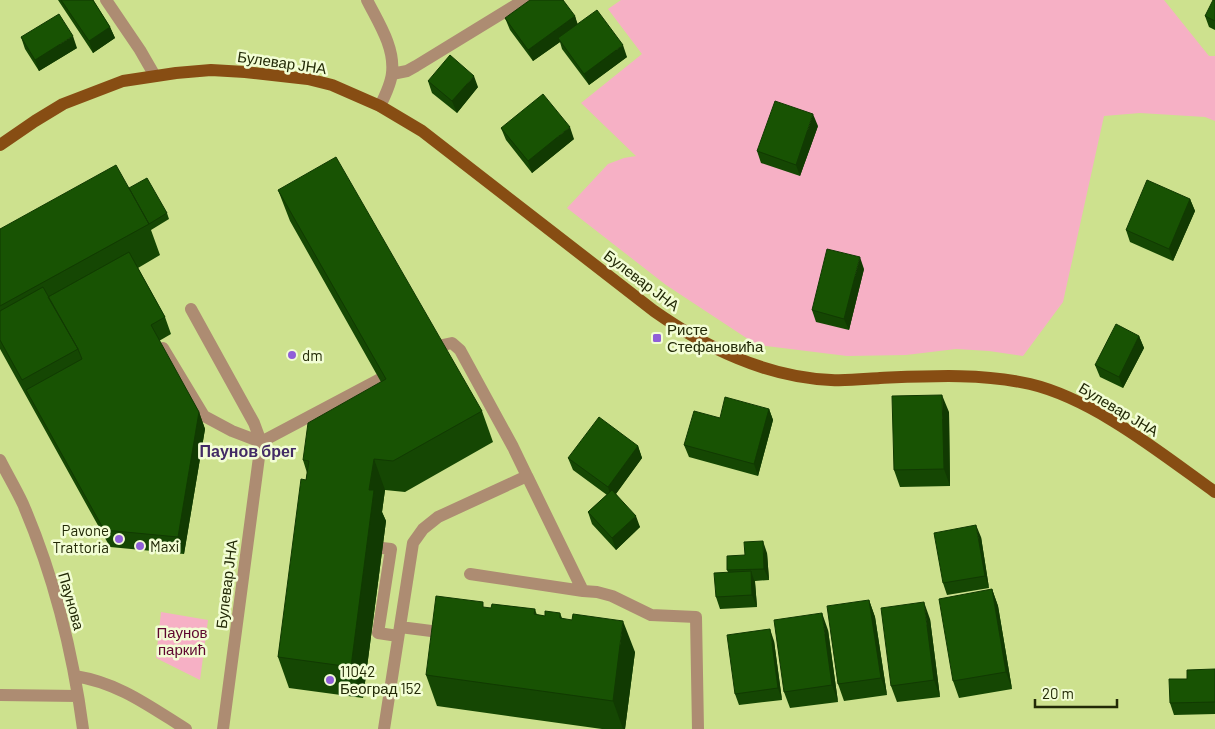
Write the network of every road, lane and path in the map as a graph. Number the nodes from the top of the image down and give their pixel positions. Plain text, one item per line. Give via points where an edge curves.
1 (106, 0) edge
2 (367, 0) edge
3 (524, 0) edge
4 (392, 74) junction
5 (155, 76) junction
6 (380, 106) junction
7 (0, 145) edge
8 (191, 309) dead end
9 (438, 346) edge
10 (163, 348) edge
11 (380, 379) edge
12 (261, 442) junction
13 (0, 460) edge
14 (527, 476) junction
15 (1215, 492) edge
16 (382, 548) dead end
17 (470, 574) dead end
18 (583, 591) junction
19 (399, 631) junction
20 (447, 633) edge
21 (75, 676) junction
22 (0, 695) edge
23 (78, 696) junction
24 (83, 729) edge
25 (186, 729) edge
26 (223, 729) edge
27 (384, 729) edge
28 (698, 729) edge

1 - 5 street
2 - 4 street via 392,53
3 - 4 street via 416,66
4 - 6 street
5 - 6 main road, Булевар ЈНА via 211,70 308,79 332,85
5 - 7 main road, Булевар ЈНА via 123,81 64,104
6 - 15 main road, Булевар ЈНА via 422,131 681,330 744,362 796,376 832,380 941,375 1030,384 1099,413
8 - 12 street, Булевар ЈНА via 254,423
9 - 14 street via 452,342 460,350
10 - 12 street via 204,416
11 - 12 street
12 - 26 street, Булевар ЈНА
13 - 21 street, Паунова via 36,539 63,622
14 - 18 street
14 - 19 street via 438,517 418,534 413,542
16 - 19 street via 391,550 378,633
17 - 18 street
18 - 28 street via 612,596 651,614 696,612
19 - 20 street
19 - 27 street
21 - 23 street, Паунова
21 - 25 street via 118,688
22 - 23 street
23 - 24 street, Паунова

